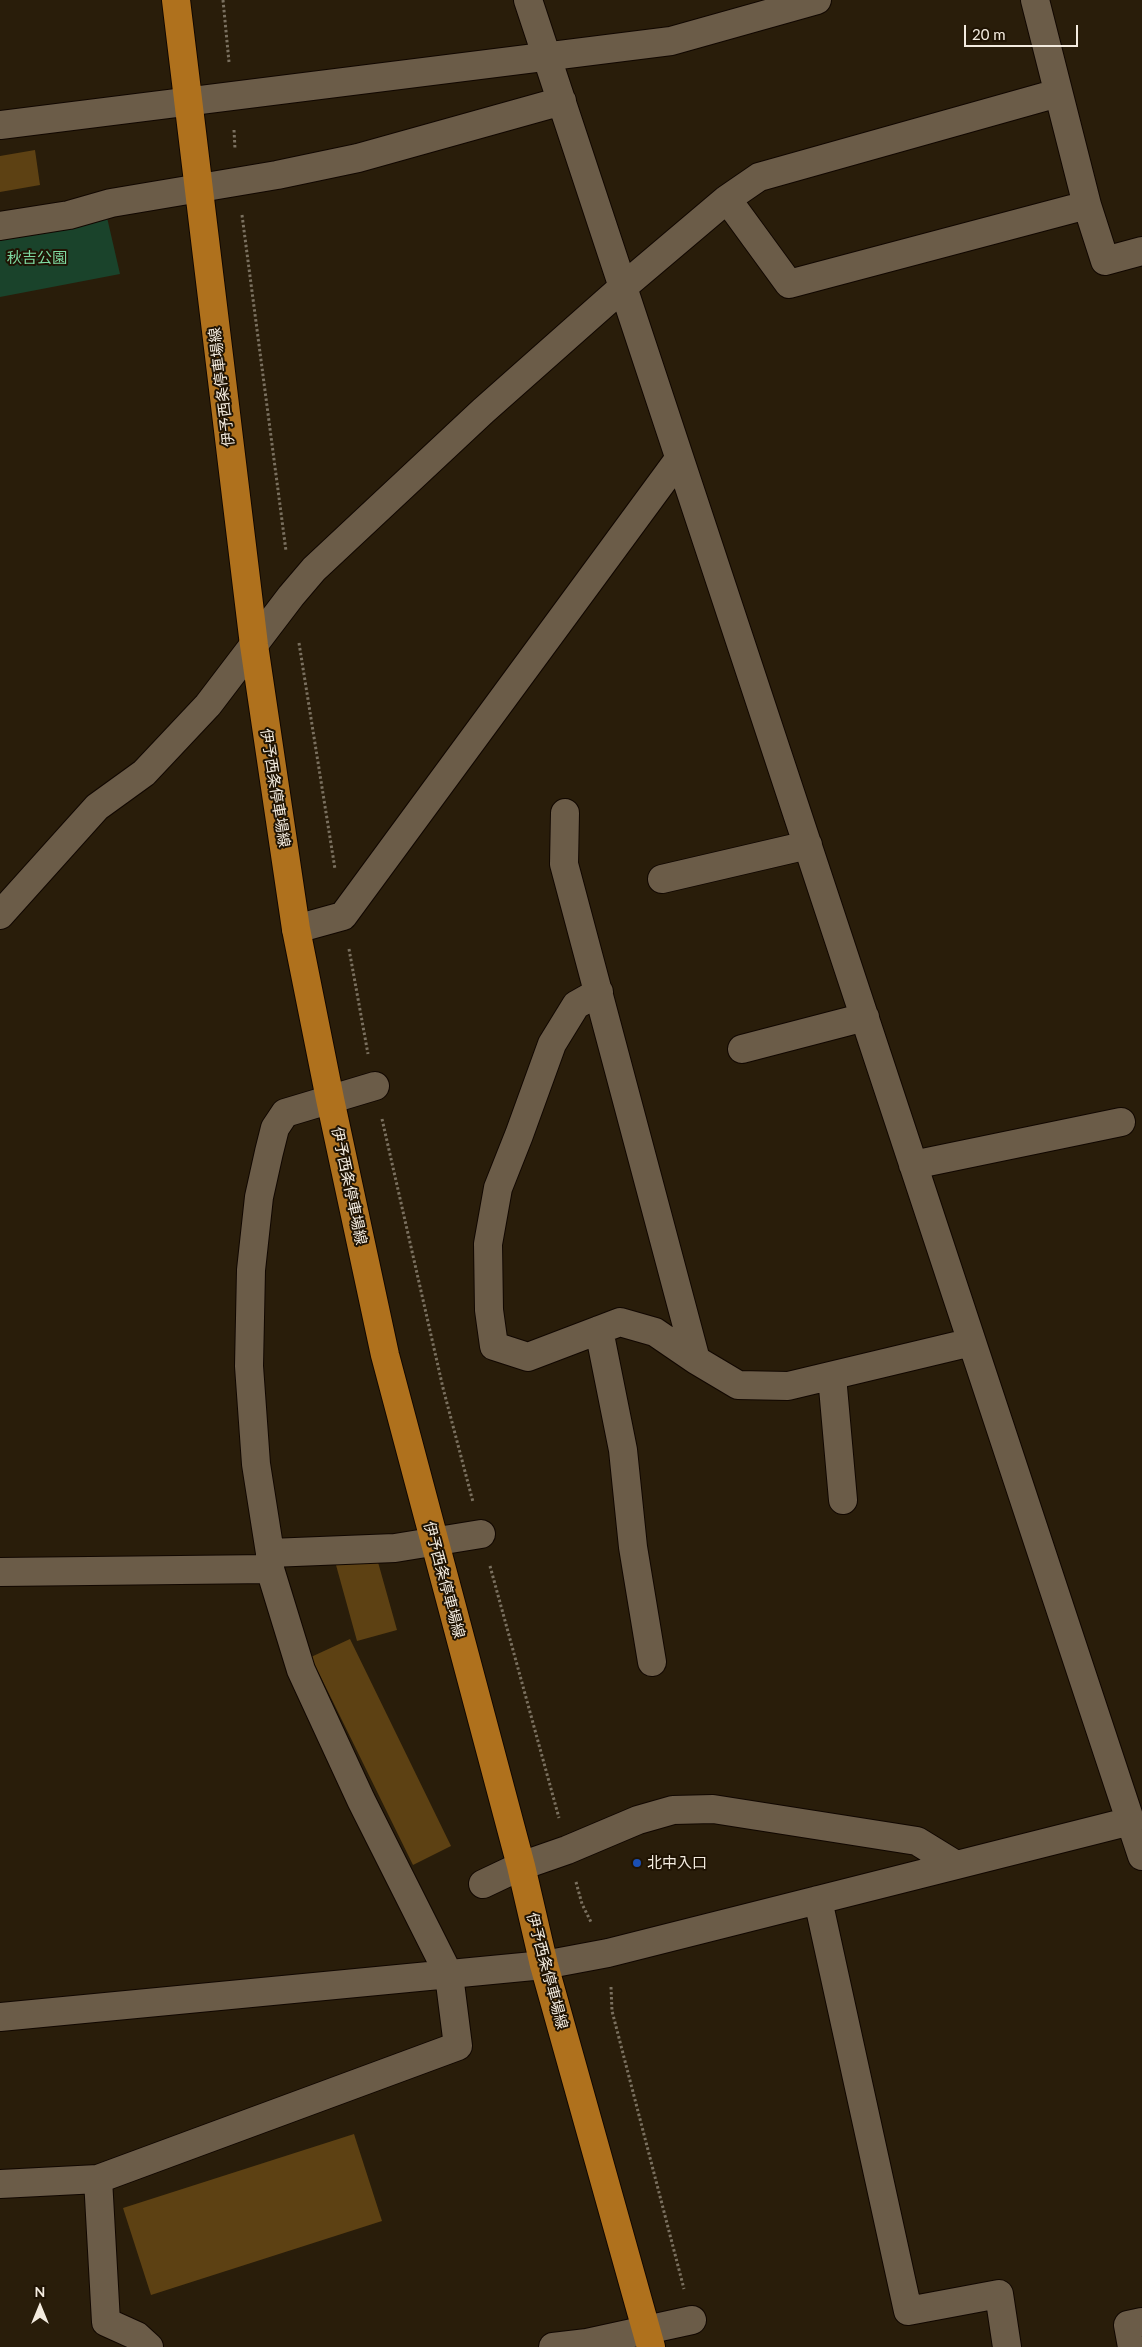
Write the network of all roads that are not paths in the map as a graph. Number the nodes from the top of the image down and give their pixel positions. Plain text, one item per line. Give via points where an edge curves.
1 (176, 0) edge
2 (528, 0) edge
3 (817, 0) edge
4 (1035, 0) edge
5 (547, 57) junction
6 (1058, 93) junction
7 (188, 101) junction
8 (562, 102) junction
9 (0, 125) edge
10 (198, 189) junction
11 (727, 199) junction
12 (1087, 205) junction
13 (0, 226) edge
14 (1142, 251) edge
15 (623, 286) junction
16 (679, 459) junction
17 (254, 645) junction
18 (565, 813) dead end
19 (808, 845) junction
20 (662, 879) dead end
21 (0, 915) edge
22 (296, 929) junction
23 (599, 992) junction
24 (865, 1017) junction
25 (742, 1049) dead end
26 (375, 1086) road end
27 (330, 1099) junction
28 (1121, 1122) dead end
29 (913, 1165) junction
30 (599, 1330) junction
31 (972, 1342) junction
32 (696, 1360) junction
33 (832, 1376) junction
34 (843, 1500) dead end
35 (482, 1534) road end
36 (434, 1542) junction
37 (270, 1561) junction
38 (0, 1572) edge
39 (652, 1662) dead end
40 (1131, 1821) junction
41 (1142, 1856) edge
42 (956, 1865) junction
43 (521, 1866) junction
44 (482, 1884) dead end
45 (818, 1900) junction
46 (544, 1965) junction
47 (449, 1975) junction
48 (0, 2017) edge
49 (98, 2179) junction
50 (0, 2184) edge
51 (692, 2320) road end
52 (1142, 2322) edge
53 (648, 2339) edge
54 (149, 2347) edge
55 (553, 2347) edge
56 (1008, 2347) edge
57 (1132, 2347) edge

1 - 7 main road, 伊予西条停車場線
2 - 5 street
3 - 5 street via 671,41
4 - 6 street
5 - 7 street
5 - 8 street
6 - 11 street via 760,177
6 - 12 street
7 - 9 street
7 - 10 main road, 伊予西条停車場線
8 - 10 street via 358,158
8 - 15 street
10 - 13 street via 111,202 69,214
10 - 17 main road, 伊予西条停車場線
11 - 12 street via 790,284
11 - 15 street
12 - 14 street via 1105,261
15 - 16 street
15 - 17 street via 314,569
16 - 19 street
16 - 22 street via 342,916
17 - 21 street via 202,711 144,773 97,807
17 - 22 main road, 伊予西条停車場線
18 - 23 street via 564,864
19 - 20 street
19 - 24 street
22 - 27 main road, 伊予西条停車場線
23 - 30 street via 576,1004 552,1044 498,1188 488,1244 489,1310 494,1346 528,1357
23 - 32 street
24 - 25 street
24 - 29 street
26 - 27 street
27 - 36 main road, 伊予西条停車場線 via 385,1355
27 - 37 street via 285,1113 275,1128 259,1197 251,1270 249,1366 256,1464
28 - 29 street
29 - 31 street
30 - 32 street via 620,1322 655,1332
30 - 39 street via 623,1450 633,1547
31 - 33 street
31 - 40 street
32 - 33 street via 738,1385 788,1386
33 - 34 street
35 - 36 street
36 - 37 street
36 - 43 main road, 伊予西条停車場線
37 - 38 street
37 - 47 street via 301,1670
40 - 41 street
40 - 42 street
42 - 43 street via 917,1841 713,1809 673,1810 638,1820
42 - 45 street
43 - 44 street
43 - 46 main road, 伊予西条停車場線
45 - 46 street via 608,1953
45 - 56 street via 908,2311 999,2294
46 - 47 street
46 - 53 main road, 伊予西条停車場線
47 - 48 street
47 - 49 street via 458,2046
49 - 50 street
49 - 54 street via 106,2322 137,2336
51 - 53 street
52 - 57 street via 1128,2325
53 - 55 street

